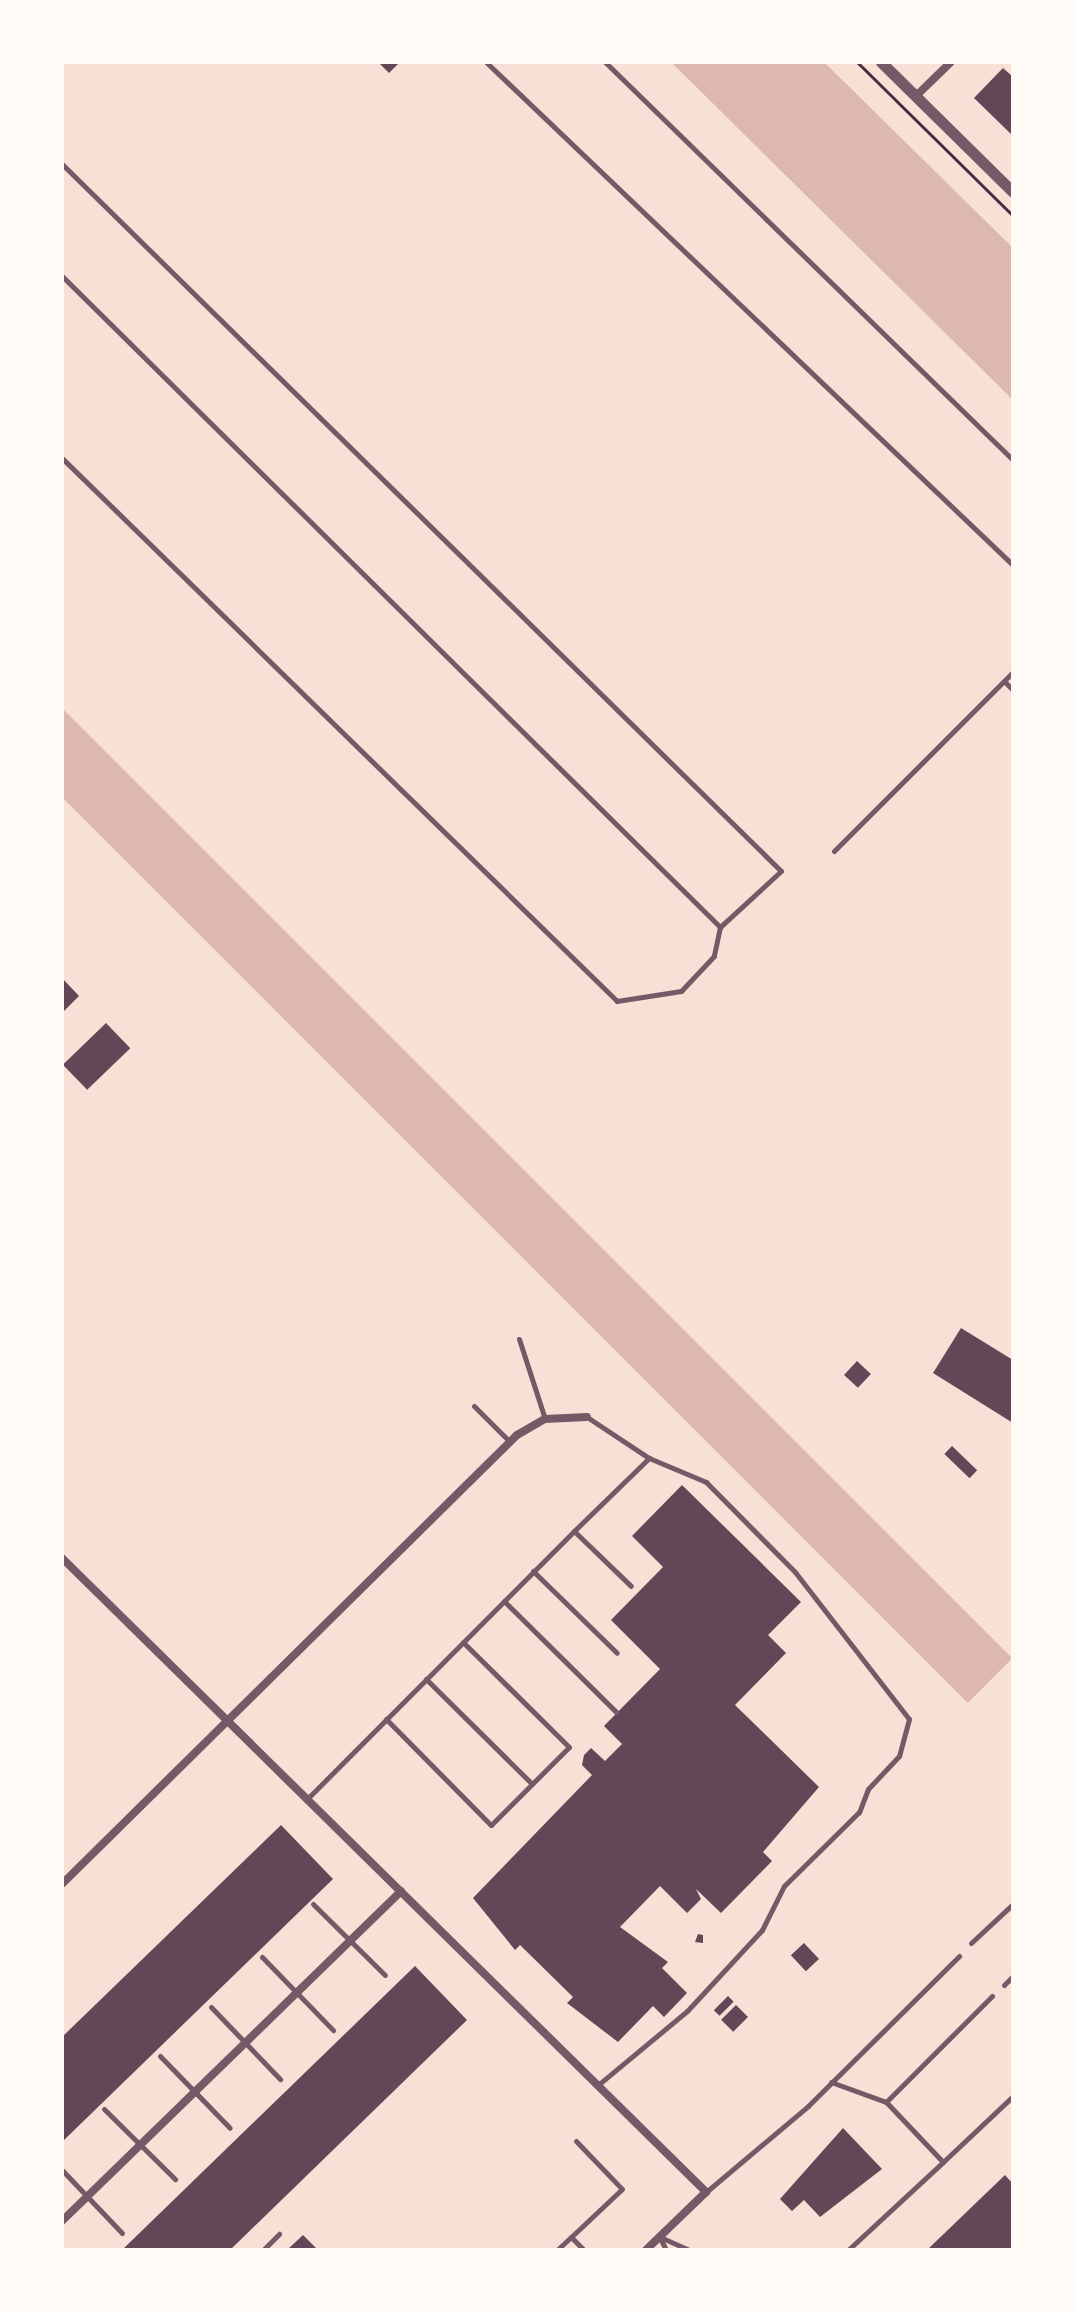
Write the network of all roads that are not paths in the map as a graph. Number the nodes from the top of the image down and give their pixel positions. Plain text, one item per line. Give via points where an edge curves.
1 (486, 62) edge
2 (605, 62) edge
3 (881, 62) edge
4 (951, 62) edge
5 (915, 97) junction
6 (62, 164) edge
7 (1012, 188) edge
8 (62, 276) edge
9 (62, 458) edge
10 (1013, 460) edge
11 (1013, 565) edge
12 (1013, 672) edge
13 (1004, 681) junction
14 (1013, 690) edge
15 (834, 851) dead end
16 (720, 927) junction
17 (519, 1339) dead end
18 (474, 1406) dead end
19 (587, 1417) joint
20 (545, 1419) junction
21 (510, 1442) junction
22 (649, 1458) junction
23 (574, 1531) junction
24 (62, 1558) edge
25 (533, 1571) junction
26 (631, 1586) dead end
27 (504, 1601) junction
28 (463, 1642) junction
29 (617, 1653) dead end
30 (426, 1679) junction
31 (616, 1712) dead end
32 (386, 1719) junction
33 (228, 1720) junction
34 (532, 1784) junction
35 (307, 1799) junction
36 (62, 1884) edge
37 (401, 1891) junction
38 (313, 1904) dead end
39 (1013, 1904) edge
40 (350, 1941) junction
41 (971, 1943) dead end
42 (959, 1956) dead end
43 (262, 1957) dead end
44 (385, 1975) dead end
45 (1013, 1976) edge
46 (1004, 1985) dead end
47 (297, 1993) junction
48 (992, 1996) dead end
49 (211, 2007) dead end
50 (333, 2030) dead end
51 (245, 2043) junction
52 (160, 2056) dead end
53 (280, 2079) dead end
54 (831, 2082) junction
55 (598, 2085) junction
56 (195, 2092) junction
57 (1013, 2096) edge
58 (886, 2102) junction
59 (104, 2109) dead end
60 (230, 2128) dead end
61 (576, 2141) dead end
62 (140, 2145) junction
63 (943, 2162) junction
64 (62, 2170) edge
65 (175, 2179) dead end
66 (706, 2192) junction
67 (87, 2196) junction
68 (62, 2221) edge
69 (122, 2233) dead end
70 (279, 2234) dead end
71 (571, 2237) junction
72 (660, 2237) junction
73 (263, 2250) edge
74 (557, 2250) edge
75 (584, 2250) edge
76 (646, 2250) edge
77 (666, 2250) edge
78 (689, 2250) edge
79 (848, 2250) edge

1 - 11 lane
2 - 10 lane
3 - 5 street
4 - 5 street
5 - 7 street
6 - 16 lane via 781,871
8 - 16 lane
9 - 16 lane via 617,1001 681,991 714,956
12 - 13 lane
13 - 14 lane
13 - 15 lane
17 - 20 lane
18 - 21 lane
19 - 20 street
19 - 22 lane
20 - 21 street
21 - 33 street
22 - 23 lane
22 - 55 lane via 706,1482 795,1572 909,1719 899,1756 868,1789 859,1812 784,1886 762,1930 687,2011
23 - 25 lane
23 - 26 lane
24 - 33 street
25 - 27 lane
25 - 29 lane
27 - 28 lane
27 - 31 lane
28 - 30 lane
28 - 34 lane via 569,1747
30 - 32 lane
30 - 34 lane
32 - 34 lane via 491,1825
32 - 35 lane
33 - 35 street
33 - 36 street
35 - 37 street
37 - 40 street
37 - 55 street
38 - 40 lane
39 - 41 lane
40 - 44 lane
40 - 47 street
42 - 54 lane
43 - 47 lane
45 - 46 lane
47 - 50 lane
47 - 51 street
48 - 58 lane
49 - 51 lane
51 - 53 lane
51 - 56 street
52 - 56 lane
54 - 58 lane
54 - 66 lane
55 - 66 street
56 - 60 lane
56 - 62 street
57 - 63 lane
58 - 63 lane
59 - 62 lane
61 - 71 lane via 622,2189
62 - 65 lane
62 - 67 street
63 - 79 lane
64 - 67 lane
66 - 72 street
67 - 68 street
67 - 69 lane
70 - 73 lane
71 - 74 lane
71 - 75 lane
72 - 76 street
72 - 77 lane
72 - 78 lane

